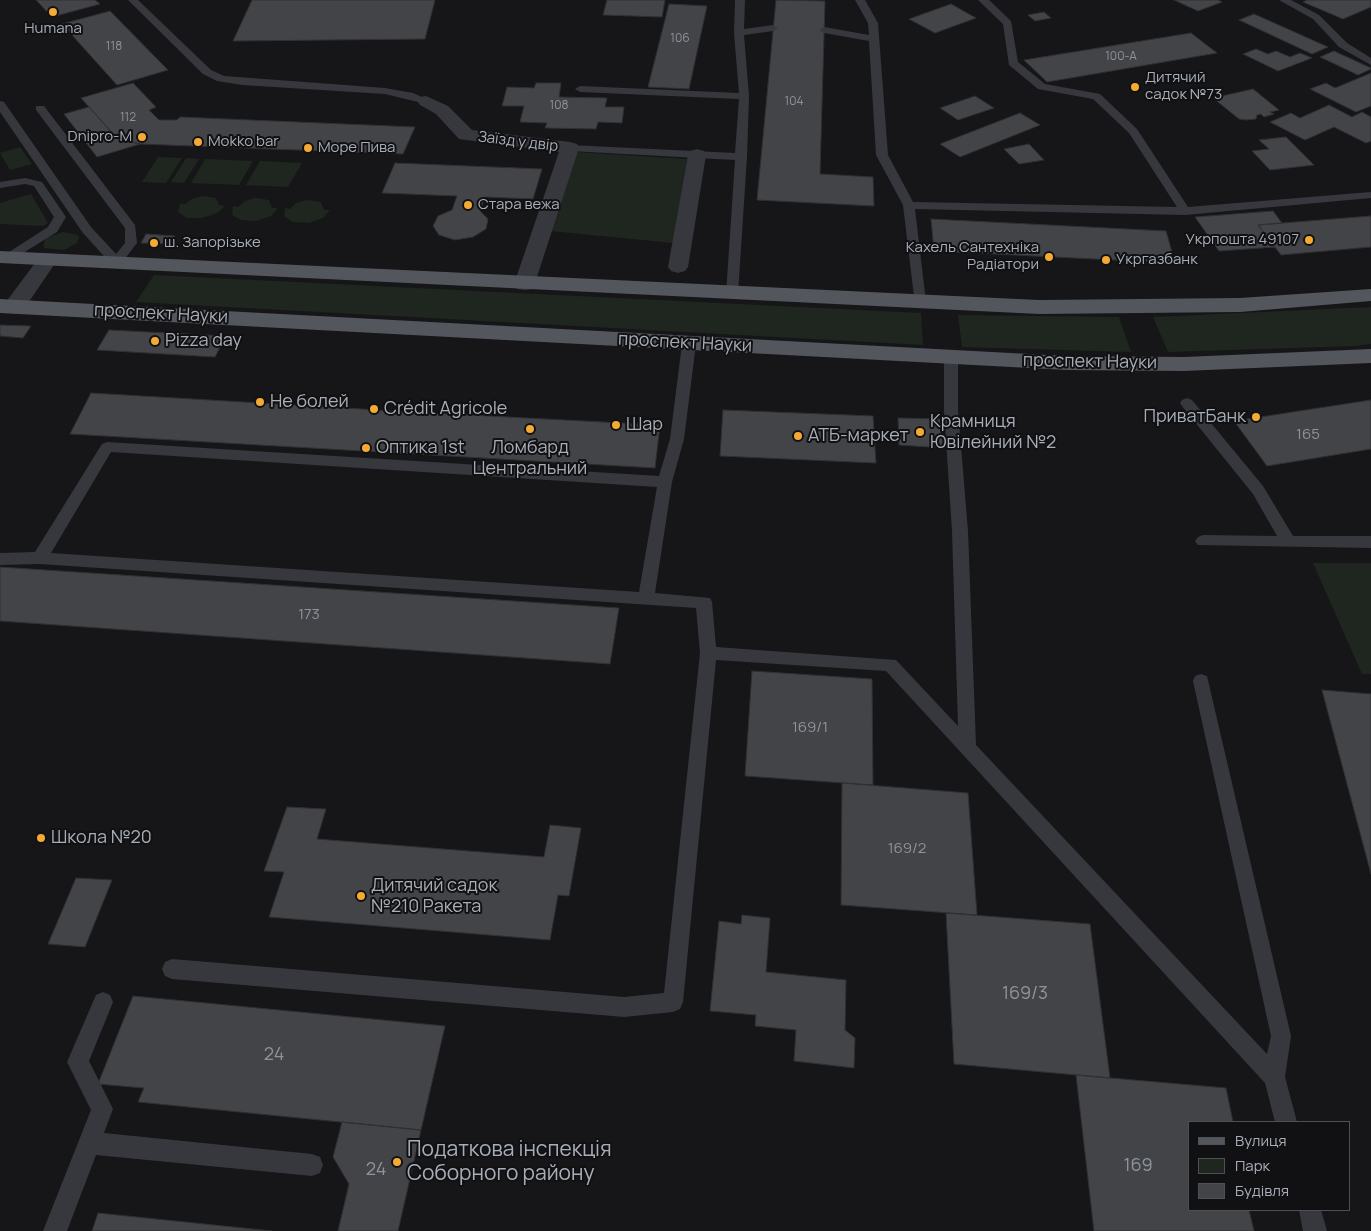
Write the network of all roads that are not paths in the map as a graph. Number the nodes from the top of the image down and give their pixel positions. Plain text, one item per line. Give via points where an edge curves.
1 (133, 0) edge
2 (740, 0) edge
3 (860, 0) edge
4 (983, 0) edge
5 (1284, 0) edge
6 (773, 28) dead end
7 (824, 30) dead end
8 (739, 33) junction
9 (875, 39) junction
10 (1371, 62) edge
11 (580, 90) dead end
12 (744, 96) junction
13 (426, 102) joint
14 (0, 104) edge
15 (40, 108) dead end
16 (570, 148) junction
17 (696, 155) junction
18 (741, 157) junction
19 (0, 185) edge
20 (1371, 195) edge
21 (909, 205) junction
22 (1185, 211) junction
23 (5, 257) edge
24 (48, 259) junction
25 (116, 262) junction
26 (678, 267) dead end
27 (525, 284) junction
28 (732, 294) junction
29 (1371, 295) edge
30 (920, 302) junction
31 (7, 306) edge
32 (689, 344) junction
33 (951, 357) junction
34 (1368, 360) edge
35 (1187, 403) dead end
36 (665, 482) junction
37 (1203, 541) dead end
38 (1288, 542) junction
39 (1371, 542) edge
40 (40, 558) junction
41 (0, 559) edge
42 (646, 598) junction
43 (708, 653) junction
44 (1201, 681) dead end
45 (967, 748) junction
46 (172, 969) dead end
47 (103, 1002) dead end
48 (1274, 1077) junction
49 (1286, 1121) edge
50 (89, 1143) junction
51 (312, 1165) dead end
52 (1310, 1211) edge
53 (54, 1231) edge
54 (1315, 1231) edge

1 - 13 lane via 207,72 221,79 385,91
2 - 8 lane
3 - 9 lane via 873,23
4 - 22 lane via 1008,23 1014,63 1042,87 1096,96 1133,131
5 - 10 lane via 1316,17 1343,45
6 - 8 lane
7 - 9 lane
8 - 12 lane
9 - 21 lane via 882,155
11 - 12 lane
12 - 18 lane
13 - 16 street, Заїзд у двір via 442,110 466,135
14 - 25 lane via 87,230
15 - 25 lane via 131,228 131,243
16 - 17 lane
16 - 27 street, Заїзд у двір
17 - 18 lane
17 - 26 street
18 - 28 lane
19 - 23 lane via 25,181 38,184 60,217 53,228
20 - 22 lane
21 - 22 lane
21 - 30 lane
23 - 24 main road
24 - 25 main road
24 - 31 street
25 - 27 main road
27 - 28 main road
28 - 30 main road
29 - 30 main road via 1240,305 1147,307
31 - 32 main road, проспект Науки
32 - 33 main road, проспект Науки
32 - 36 lane via 677,439
33 - 34 main road, проспект Науки via 1137,365
33 - 45 lane
35 - 38 lane via 1258,490
36 - 40 lane via 107,447
36 - 42 lane
37 - 38 lane
38 - 39 lane
40 - 41 lane
40 - 42 lane
42 - 43 lane via 704,602
43 - 45 lane via 890,665
43 - 46 lane via 673,1002 624,1007
44 - 48 lane via 1281,1036
45 - 48 lane
47 - 50 lane via 78,1062 102,1109
48 - 49 lane
50 - 51 lane
50 - 53 lane
52 - 54 lane

